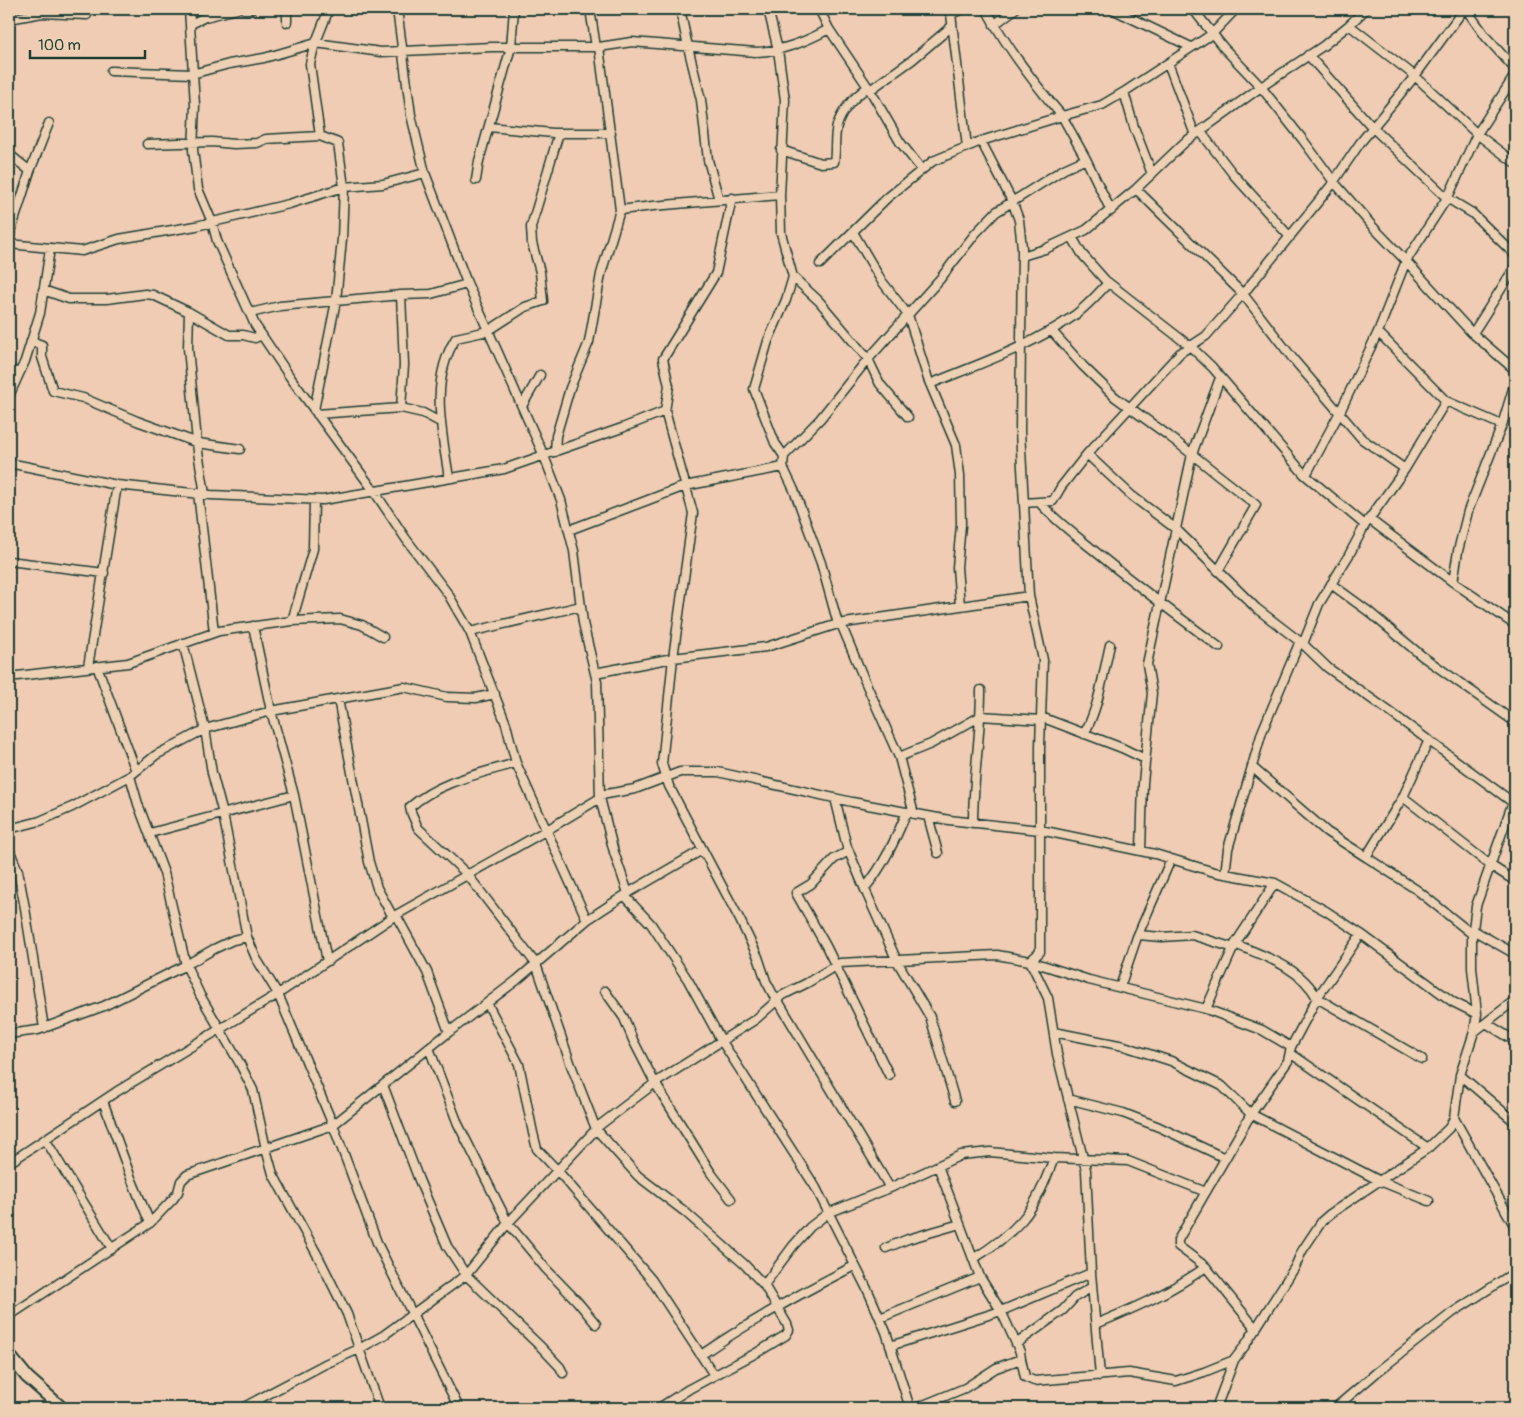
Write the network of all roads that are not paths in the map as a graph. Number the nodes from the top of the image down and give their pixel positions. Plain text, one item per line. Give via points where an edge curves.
1 (189, 9) edge
2 (237, 9) edge
3 (244, 9) edge
4 (252, 9) edge
5 (287, 9) edge
6 (329, 9) edge
7 (397, 9) edge
8 (514, 9) edge
9 (590, 9) edge
10 (680, 9) edge
11 (771, 9) edge
12 (819, 9) edge
13 (963, 9) edge
14 (986, 9) edge
15 (1015, 9) edge
16 (1112, 9) edge
17 (1193, 9) edge
18 (1236, 9) edge
19 (1366, 9) edge
20 (1465, 9) edge
21 (43, 11) edge
22 (949, 12) edge
23 (87, 15) dead end
24 (9, 19) edge
25 (287, 22) dead end
26 (190, 24) junction
27 (994, 25) junction
28 (1349, 25) junction
29 (952, 26) junction
30 (829, 29) junction
31 (1212, 34) junction
32 (316, 43) junction
33 (511, 47) junction
34 (598, 47) junction
35 (688, 47) junction
36 (1192, 48) junction
37 (778, 50) junction
38 (402, 51) junction
39 (1308, 55) junction
40 (1168, 63) junction
41 (1515, 69) edge
42 (111, 70) dead end
43 (192, 74) junction
44 (1515, 75) edge
45 (1415, 76) junction
46 (1262, 87) junction
47 (869, 88) junction
48 (1124, 92) junction
49 (1062, 116) junction
50 (49, 123) dead end
51 (489, 127) junction
52 (1373, 128) junction
53 (559, 133) junction
54 (611, 133) junction
55 (1197, 133) junction
56 (1477, 134) junction
57 (320, 136) junction
58 (981, 141) junction
59 (194, 142) junction
60 (147, 144) dead end
61 (967, 147) junction
62 (781, 150) junction
63 (9, 154) edge
64 (1086, 158) junction
65 (1515, 163) edge
66 (922, 170) junction
67 (30, 172) junction
68 (425, 173) junction
69 (1152, 174) junction
70 (476, 180) dead end
71 (1334, 182) junction
72 (344, 187) junction
73 (1136, 189) junction
74 (780, 195) junction
75 (732, 198) junction
76 (1447, 198) junction
77 (719, 200) junction
78 (1012, 201) junction
79 (620, 210) junction
80 (1111, 211) junction
81 (212, 222) junction
82 (853, 232) junction
83 (1072, 237) junction
84 (1290, 237) junction
85 (9, 238) edge
86 (9, 244) edge
87 (50, 249) junction
88 (1515, 255) edge
89 (1022, 256) junction
90 (1406, 260) junction
91 (820, 264) dead end
92 (1515, 267) edge
93 (793, 277) junction
94 (1108, 283) junction
95 (467, 284) junction
96 (43, 290) junction
97 (1243, 294) junction
98 (401, 295) junction
99 (336, 301) junction
100 (189, 312) junction
101 (250, 313) junction
102 (908, 315) junction
103 (1051, 330) junction
104 (488, 331) junction
105 (1378, 332) junction
106 (1472, 333) junction
107 (262, 335) junction
108 (31, 341) junction
109 (1021, 346) junction
110 (1191, 347) junction
111 (868, 359) junction
112 (9, 369) edge
113 (1515, 370) edge
114 (19, 373) junction
115 (540, 375) dead end
116 (1220, 378) junction
117 (1515, 382) edge
118 (930, 384) junction
119 (9, 396) edge
120 (1446, 401) junction
121 (522, 406) junction
122 (1131, 406) junction
123 (401, 408) junction
124 (665, 411) junction
125 (316, 412) junction
126 (1340, 412) junction
127 (908, 417) dead end
128 (440, 422) junction
129 (1502, 425) junction
130 (198, 443) junction
131 (240, 449) dead end
132 (555, 452) junction
133 (1087, 454) junction
134 (1192, 454) junction
135 (544, 456) junction
136 (784, 456) junction
137 (9, 463) edge
138 (783, 467) junction
139 (1405, 469) junction
140 (1306, 475) junction
141 (449, 478) junction
142 (117, 485) junction
143 (685, 486) junction
144 (374, 491) junction
145 (202, 493) junction
146 (314, 500) junction
147 (1024, 503) junction
148 (1040, 503) junction
149 (1367, 522) junction
150 (1176, 528) junction
151 (569, 530) junction
152 (9, 561) edge
153 (1218, 571) junction
154 (104, 573) junction
155 (1453, 582) junction
156 (1331, 584) junction
157 (1029, 596) junction
158 (1160, 604) junction
159 (581, 606) junction
160 (960, 606) junction
161 (292, 621) junction
162 (840, 624) junction
163 (1515, 625) edge
164 (253, 626) junction
165 (214, 632) junction
166 (470, 632) junction
167 (383, 637) dead end
168 (1302, 642) junction
169 (183, 643) junction
170 (1110, 645) dead end
171 (1219, 647) dead end
172 (673, 658) junction
173 (97, 666) junction
174 (88, 667) junction
175 (595, 673) junction
176 (9, 677) edge
177 (982, 690) dead end
178 (495, 694) junction
179 (338, 700) junction
180 (271, 711) junction
181 (981, 716) junction
182 (1041, 719) junction
183 (1515, 722) edge
184 (205, 729) junction
185 (1084, 734) junction
186 (1429, 740) junction
187 (899, 757) junction
188 (1145, 759) junction
189 (516, 763) junction
190 (1252, 767) junction
191 (133, 774) junction
192 (666, 777) junction
193 (294, 795) junction
194 (600, 796) junction
195 (1403, 797) junction
196 (835, 798) junction
197 (1514, 801) edge
198 (911, 813) junction
199 (223, 814) junction
200 (928, 816) junction
201 (972, 823) junction
202 (9, 829) edge
203 (547, 830) junction
204 (1040, 830) junction
205 (150, 833) junction
206 (9, 849) edge
207 (702, 850) junction
208 (849, 850) junction
209 (1141, 851) junction
210 (938, 853) dead end
211 (1366, 857) junction
212 (1171, 859) junction
213 (1490, 865) junction
214 (467, 874) junction
215 (1225, 874) junction
216 (1515, 881) edge
217 (1275, 883) junction
218 (865, 888) junction
219 (626, 894) junction
220 (395, 916) junction
221 (587, 920) junction
222 (1472, 932) junction
223 (1361, 934) junction
224 (1138, 935) junction
225 (247, 937) junction
226 (1235, 946) junction
227 (1515, 954) edge
228 (327, 961) junction
229 (897, 961) junction
230 (1030, 961) junction
231 (536, 964) junction
232 (186, 965) junction
233 (836, 966) junction
234 (1120, 987) junction
235 (605, 991) dead end
236 (278, 994) junction
237 (1317, 998) junction
238 (777, 1000) junction
239 (1515, 1000) edge
240 (487, 1003) junction
241 (1206, 1009) junction
242 (1477, 1014) junction
243 (1486, 1023) junction
244 (44, 1028) junction
245 (219, 1028) junction
246 (449, 1032) junction
247 (1054, 1032) junction
248 (1474, 1032) junction
249 (9, 1034) edge
250 (721, 1040) junction
251 (1515, 1042) edge
252 (429, 1048) junction
253 (1290, 1050) junction
254 (1422, 1059) dead end
255 (890, 1075) dead end
256 (1460, 1075) junction
257 (655, 1083) junction
258 (383, 1085) junction
259 (955, 1100) dead end
260 (1068, 1100) junction
261 (103, 1101) junction
262 (1252, 1114) junction
263 (1454, 1118) junction
264 (1515, 1122) edge
265 (333, 1125) junction
266 (596, 1129) junction
267 (45, 1139) junction
268 (1428, 1148) junction
269 (266, 1149) junction
270 (1054, 1158) junction
271 (1225, 1158) junction
272 (1083, 1159) junction
273 (9, 1163) edge
274 (938, 1166) junction
275 (557, 1170) junction
276 (1380, 1181) junction
277 (890, 1188) junction
278 (1206, 1192) junction
279 (731, 1199) dead end
280 (1429, 1201) dead end
281 (828, 1213) junction
282 (150, 1223) junction
283 (508, 1223) junction
284 (960, 1224) junction
285 (1515, 1227) edge
286 (886, 1248) dead end
287 (112, 1249) junction
288 (973, 1259) junction
289 (854, 1266) junction
290 (1206, 1267) junction
291 (1515, 1272) edge
292 (1091, 1273) junction
293 (466, 1275) junction
294 (980, 1277) junction
295 (764, 1285) junction
296 (1092, 1287) junction
297 (776, 1307) junction
298 (1002, 1312) junction
299 (9, 1316) edge
300 (412, 1316) junction
301 (880, 1318) junction
302 (596, 1324) dead end
303 (1096, 1324) junction
304 (1256, 1329) junction
305 (1016, 1344) junction
306 (890, 1346) junction
307 (359, 1349) junction
308 (9, 1355) edge
309 (701, 1356) junction
310 (1022, 1359) junction
311 (1234, 1360) junction
312 (563, 1373) dead end
313 (714, 1375) junction
314 (1100, 1376) junction
315 (62, 1408) edge
316 (242, 1408) edge
317 (380, 1408) edge
318 (459, 1408) edge
319 (659, 1408) edge
320 (910, 1408) edge
321 (916, 1408) edge
322 (1216, 1408) edge
323 (1335, 1408) edge

1 - 26 street
2 - 26 street
3 - 4 street
5 - 25 street
6 - 32 street
7 - 38 street
8 - 33 street
9 - 34 street
10 - 35 street
11 - 37 street via 769,14
12 - 30 street
13 - 22 street
14 - 27 street
15 - 27 street
16 - 36 street
17 - 31 street
18 - 31 street
19 - 28 street
20 - 41 street
20 - 45 street
21 - 23 street
21 - 24 street
22 - 29 street
26 - 43 street
27 - 49 street via 1024,70
28 - 39 street
28 - 45 street
29 - 47 street via 912,60
29 - 61 street
30 - 37 street
30 - 47 street
31 - 36 street
31 - 46 street
32 - 38 street via 381,52
32 - 43 street
32 - 57 street via 310,64
33 - 34 street
33 - 38 street
33 - 51 street
34 - 35 street via 632,42
34 - 54 street
35 - 37 street via 756,52
35 - 77 street via 702,100 708,160
36 - 40 street
37 - 62 street via 785,100
38 - 68 street via 411,114
39 - 46 street
39 - 52 street
40 - 48 street
40 - 55 street
42 - 43 street
43 - 59 street
44 - 56 street
45 - 52 street
45 - 56 street
46 - 55 street
46 - 71 street
47 - 62 street via 857,95 836,128 834,162 821,163
47 - 66 street via 900,142
48 - 49 street via 1102,105
48 - 69 street
49 - 58 street
49 - 64 street
50 - 67 street
51 - 53 street
51 - 70 street
52 - 71 street
52 - 76 street
53 - 54 street
53 - 104 street via 531,227 544,301 525,307
54 - 79 street
55 - 69 street
55 - 84 street
56 - 65 street
56 - 76 street
57 - 59 street via 266,139 257,143
57 - 72 street via 338,143
58 - 61 street
58 - 78 street
59 - 60 street
59 - 81 street via 198,189
61 - 66 street via 933,161
62 - 74 street
63 - 67 street
64 - 78 street
64 - 80 street
66 - 82 street via 887,198
67 - 85 street
68 - 72 street via 383,184
68 - 95 street
69 - 73 street
71 - 84 street
71 - 90 street
72 - 81 street
72 - 99 street
73 - 80 street
73 - 97 street
74 - 75 street
74 - 93 street via 781,233
75 - 77 street
75 - 124 street via 716,273 663,360 669,386
76 - 88 street via 1472,213
76 - 90 street
77 - 79 street
78 - 89 street via 1019,220
78 - 102 street via 975,234
79 - 132 street via 602,274 589,342 570,388 556,436
80 - 83 street
81 - 87 street via 82,251
81 - 101 street via 217,241
82 - 91 street
82 - 102 street
83 - 89 street
83 - 94 street via 1082,254
84 - 97 street
86 - 87 street
87 - 96 street
89 - 109 street
90 - 105 street
90 - 106 street
92 - 106 street
93 - 111 street via 819,301
93 - 136 street via 768,341 754,389 775,443
94 - 103 street via 1075,314
94 - 110 street
95 - 98 street via 430,294
95 - 104 street
96 - 100 street via 69,299 145,294
96 - 108 street
97 - 110 street via 1206,336
97 - 126 street via 1294,360
98 - 99 street
98 - 123 street via 404,366
99 - 101 street via 280,306
99 - 125 street
100 - 107 street via 229,335 255,338
100 - 130 street via 188,348
101 - 107 street
102 - 111 street
102 - 118 street
103 - 109 street
103 - 122 street via 1115,397
104 - 121 street
104 - 128 street via 456,338 447,353 439,391
105 - 120 street
105 - 126 street
106 - 113 street
107 - 125 street
108 - 114 street
108 - 130 street via 42,345 42,356 53,391 83,398
109 - 118 street
109 - 147 street via 1020,431
110 - 116 street
110 - 122 street via 1180,353
111 - 127 street via 880,384
111 - 136 street via 820,419
112 - 114 street
114 - 119 street
115 - 121 street
116 - 134 street
116 - 140 street
117 - 129 street
118 - 160 street via 956,445 960,475 961,525 957,568
120 - 129 street
120 - 139 street
121 - 135 street
122 - 133 street
122 - 134 street
123 - 125 street
123 - 128 street via 423,412
124 - 132 street
124 - 143 street
125 - 144 street
126 - 139 street via 1362,439
126 - 140 street
128 - 141 street
129 - 155 street via 1468,511
130 - 131 street
130 - 145 street
132 - 135 street
133 - 148 street via 1054,501
133 - 150 street via 1132,496
134 - 150 street
134 - 153 street via 1256,505
135 - 141 street via 504,469
135 - 151 street
136 - 138 street
137 - 142 street
138 - 143 street
138 - 162 street via 821,563
139 - 149 street
140 - 149 street
141 - 144 street
142 - 145 street
142 - 154 street
143 - 151 street
143 - 172 street via 693,513
144 - 146 street
144 - 166 street via 448,594
145 - 146 street
145 - 165 street
146 - 161 street via 314,549
147 - 148 street
147 - 157 street
148 - 158 street
149 - 155 street
149 - 156 street
150 - 153 street
150 - 158 street
151 - 159 street
152 - 154 street
153 - 168 street via 1256,608
154 - 174 street
155 - 163 street
156 - 168 street
156 - 183 street via 1422,656
157 - 160 street
157 - 182 street via 1043,660
158 - 171 street
158 - 188 street via 1147,664 1152,693
159 - 166 street
159 - 175 street
160 - 162 street
161 - 164 street
161 - 167 street via 340,619 362,625
162 - 172 street via 766,646
162 - 187 street
164 - 165 street
164 - 180 street
165 - 169 street
166 - 178 street
168 - 186 street via 1328,668
168 - 190 street via 1262,732
169 - 173 street via 128,663
169 - 184 street
170 - 185 street via 1095,710
172 - 175 street
172 - 192 street via 662,764
173 - 174 street
173 - 191 street
174 - 176 street
175 - 194 street
177 - 181 street
178 - 179 street via 476,698 447,697 404,687
178 - 189 street
179 - 180 street
179 - 220 street via 369,862 377,888
180 - 184 street
180 - 193 street
181 - 182 street
181 - 187 street via 931,744
181 - 201 street
182 - 185 street
182 - 204 street
184 - 191 street via 156,755
184 - 199 street
185 - 188 street
186 - 195 street
186 - 197 street
187 - 198 street
188 - 209 street
189 - 203 street
189 - 214 street via 460,779 431,792 410,807 418,828
190 - 211 street via 1327,832
190 - 215 street via 1228,849
191 - 202 street via 72,807 40,821
191 - 205 street via 138,804
192 - 194 street via 635,790
192 - 196 street via 680,772 718,772
192 - 207 street
193 - 199 street
193 - 228 street
194 - 203 street
194 - 219 street
195 - 211 street
195 - 213 street
196 - 198 street
196 - 208 street
197 - 213 street
198 - 200 street
198 - 218 street via 878,873
199 - 205 street
199 - 225 street
200 - 201 street
200 - 210 street
201 - 204 street
203 - 214 street
203 - 221 street
204 - 209 street
204 - 230 street via 1040,952
205 - 232 street via 164,873
206 - 244 street via 18,871 26,908
207 - 219 street
207 - 238 street via 740,920
208 - 218 street
208 - 233 street via 796,893
209 - 212 street
211 - 222 street via 1417,890
212 - 215 street
212 - 224 street
213 - 216 street
213 - 222 street via 1476,906
214 - 220 street
214 - 231 street
215 - 217 street
217 - 223 street
217 - 226 street
218 - 229 street
219 - 221 street
219 - 250 street via 651,924 688,980
220 - 228 street
220 - 246 street via 427,972
221 - 231 street
222 - 227 street
222 - 242 street
223 - 237 street
223 - 242 street via 1454,1002
224 - 226 street via 1192,935
224 - 234 street
225 - 232 street via 233,940
225 - 236 street
226 - 237 street via 1272,959 1297,975
226 - 241 street
228 - 236 street
229 - 230 street via 997,956
229 - 233 street via 840,963
229 - 259 street via 930,1017
230 - 234 street
230 - 247 street via 1048,998
231 - 240 street
231 - 266 street
232 - 244 street via 124,997
232 - 245 street
233 - 238 street
233 - 255 street
234 - 241 street
235 - 257 street via 624,1018
236 - 245 street
236 - 265 street
237 - 253 street
237 - 254 street
238 - 250 street via 766,1012
238 - 277 street
239 - 243 street
240 - 246 street
240 - 275 street via 519,1064 537,1149
241 - 253 street via 1262,1030
242 - 248 street
243 - 248 street
243 - 251 street
244 - 249 street
245 - 261 street
245 - 269 street via 253,1090
246 - 252 street
247 - 260 street
247 - 262 street via 1124,1046 1171,1061 1222,1086
248 - 256 street
250 - 257 street
250 - 281 street via 816,1188
252 - 258 street
252 - 283 street via 458,1124
253 - 262 street via 1288,1061
253 - 268 street
256 - 263 street
256 - 264 street
257 - 266 street
257 - 279 street
258 - 265 street
258 - 293 street via 440,1232
260 - 271 street via 1123,1113
260 - 272 street
261 - 267 street
261 - 282 street
262 - 271 street
262 - 276 street
263 - 268 street
263 - 285 street
265 - 269 street
265 - 300 street via 378,1245
266 - 275 street
266 - 295 street via 638,1176 684,1211
267 - 273 street
267 - 287 street
268 - 276 street
269 - 282 street via 186,1175 173,1200
269 - 307 street via 277,1181 347,1314
270 - 272 street
270 - 274 street via 990,1152 961,1155
270 - 288 street via 1041,1190 1022,1220 993,1247
271 - 278 street
272 - 278 street via 1128,1161
272 - 292 street
274 - 277 street
274 - 284 street
275 - 283 street
275 - 309 street via 650,1279
276 - 280 street
276 - 304 street via 1322,1221
277 - 281 street
278 - 290 street via 1178,1240 1178,1246
281 - 289 street
281 - 295 street via 793,1246
282 - 287 street
283 - 293 street
283 - 302 street
284 - 286 street
284 - 288 street
287 - 299 street
288 - 294 street
289 - 297 street
289 - 301 street
290 - 303 street via 1145,1304
290 - 304 street
291 - 323 street via 1452,1313
292 - 296 street
292 - 298 street
293 - 300 street
293 - 312 street via 541,1347
294 - 298 street
294 - 301 street
295 - 297 street
296 - 303 street
296 - 305 street via 1075,1296 1063,1310
297 - 309 street via 736,1330
297 - 313 street via 788,1324 786,1335
298 - 305 street
298 - 306 street
300 - 307 street
300 - 318 street
301 - 306 street
303 - 314 street
304 - 311 street
305 - 310 street
306 - 320 street
307 - 316 street
307 - 317 street
308 - 315 highway via 27,1377
309 - 313 street
310 - 314 street via 1025,1377 1034,1381
310 - 321 street via 996,1368 966,1388
311 - 314 street via 1176,1381 1129,1373
311 - 322 street
313 - 319 street

